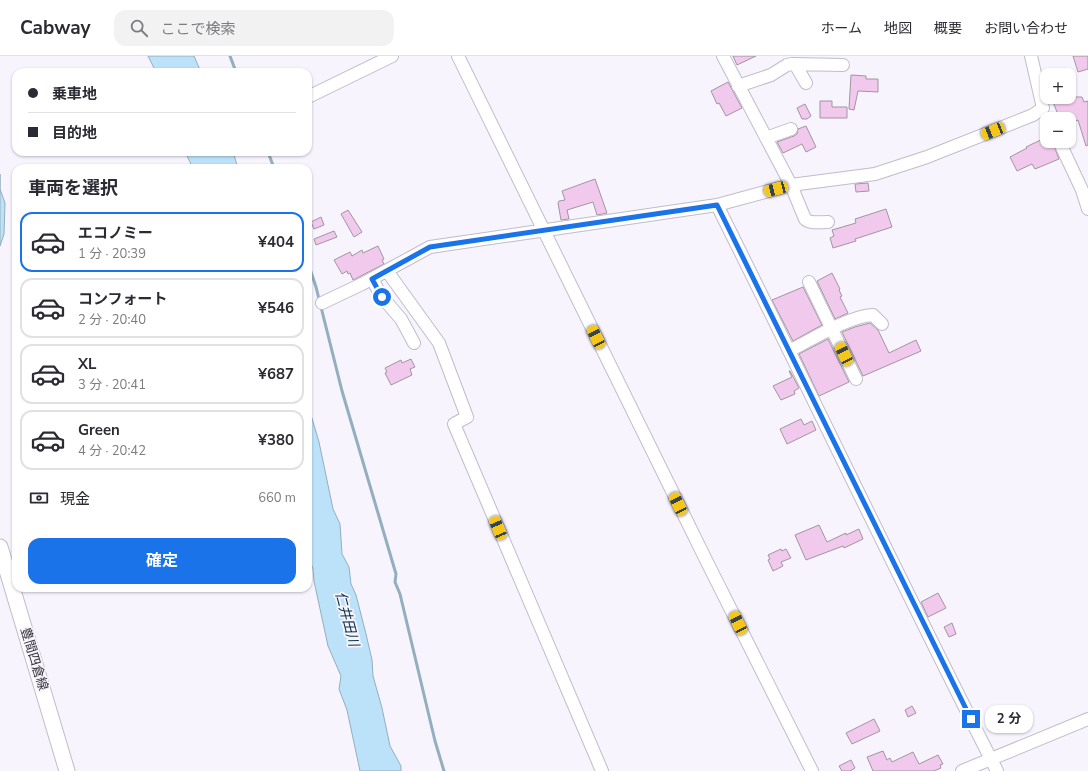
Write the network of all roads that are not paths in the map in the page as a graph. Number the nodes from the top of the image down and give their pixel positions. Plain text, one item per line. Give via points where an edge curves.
1 (392, 56) edge
2 (458, 56) edge
3 (723, 56) edge
4 (1030, 56) edge
5 (795, 64) junction
6 (843, 65) dead end
7 (806, 83) dead end
8 (738, 86) junction
9 (312, 95) edge
10 (1045, 112) edge
11 (1040, 114) edge
12 (791, 130) dead end
13 (766, 138) junction
14 (1062, 148) edge
15 (791, 185) junction
16 (717, 205) junction
17 (1088, 208) edge
18 (828, 222) dead end
19 (543, 230) junction
20 (387, 271) junction
21 (372, 279) junction
22 (809, 282) dead end
23 (322, 303) dead end
24 (882, 324) dead end
25 (832, 330) junction
26 (414, 342) dead end
27 (789, 351) junction
28 (856, 379) dead end
29 (0, 547) edge
30 (12, 587) edge
31 (13, 592) edge
32 (1088, 719) edge
33 (991, 760) junction
34 (67, 771) edge
35 (602, 771) edge
36 (812, 771) edge
37 (962, 771) edge
38 (997, 771) edge

1 - 9 street
2 - 19 street
3 - 8 street
4 - 10 street
5 - 6 street
5 - 7 street
5 - 8 street
8 - 13 street
11 - 15 street via 875,174
12 - 13 street
13 - 15 street
14 - 17 street
15 - 16 street
15 - 18 street via 807,221
16 - 19 street
16 - 27 street
19 - 20 street via 430,247
19 - 36 street
20 - 21 street
20 - 35 street via 439,344 467,417 454,424
21 - 23 street
21 - 26 street
22 - 25 street
24 - 25 street via 873,315 848,321
25 - 27 street
25 - 28 street
27 - 33 street
29 - 30 main road, 豊間四倉線
31 - 34 main road, 豊間四倉線
32 - 33 street
33 - 37 street
33 - 38 street

